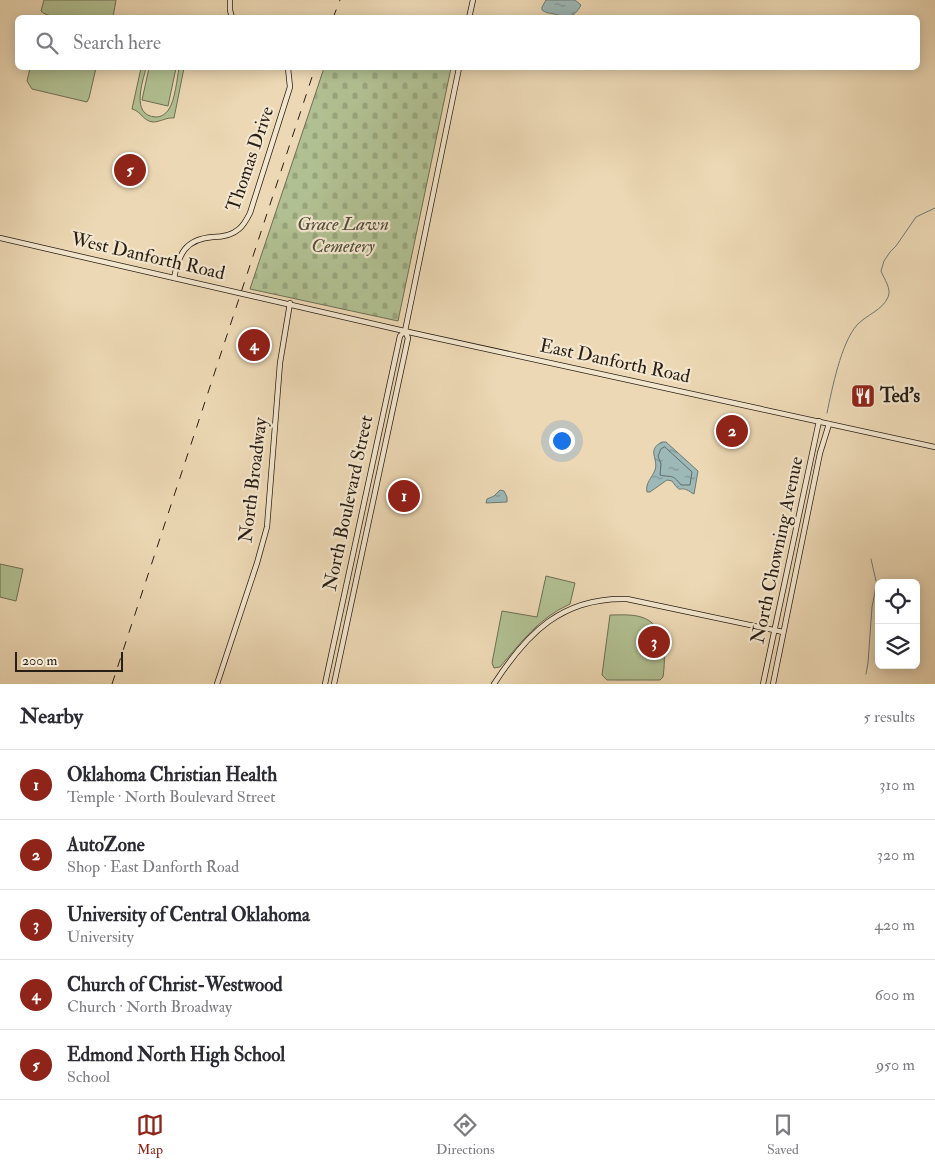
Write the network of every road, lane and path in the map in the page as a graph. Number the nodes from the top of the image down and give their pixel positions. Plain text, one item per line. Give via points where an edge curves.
1 (230, 0) edge
2 (472, 0) edge
3 (231, 15) edge
4 (470, 15) edge
5 (288, 70) edge
6 (459, 70) edge
7 (0, 238) edge
8 (174, 278) junction
9 (290, 303) junction
10 (404, 331) junction
11 (818, 422) junction
12 (829, 424) junction
13 (386, 443) junction
14 (376, 447) junction
15 (935, 447) edge
16 (365, 538) junction
17 (356, 542) junction
18 (776, 630) junction
19 (783, 632) junction
20 (217, 684) edge
21 (325, 684) edge
22 (334, 684) edge
23 (494, 684) edge
24 (764, 684) edge
25 (773, 684) edge

1 - 3 main road
2 - 4 main road
5 - 8 main road, Thomas Drive via 290,87 247,218 233,233 201,238 190,244 177,262
6 - 10 main road, North Boulevard Street
7 - 8 main road, West Danforth Road
8 - 9 main road, West Danforth Road
9 - 10 main road, East Danforth Road
9 - 20 main road, North Broadway via 280,363 267,527
10 - 11 main road, East Danforth Road
10 - 13 main road, North Boulevard Street via 408,338
10 - 14 main road, North Boulevard Street via 400,336
11 - 12 main road, East Danforth Road
11 - 18 main road, North Chowning Avenue
12 - 15 main road, East Danforth Road
12 - 19 main road, North Chowning Avenue via 820,453
13 - 14 main road
13 - 16 main road, North Boulevard Street
14 - 17 main road, North Boulevard Street
16 - 17 main road
16 - 22 main road, North Boulevard Street
17 - 21 main road, North Boulevard Street
18 - 19 main road
18 - 23 main road via 649,603 610,599 577,606 547,622 529,639
18 - 24 main road, North Chowning Avenue
19 - 25 main road, North Chowning Avenue

